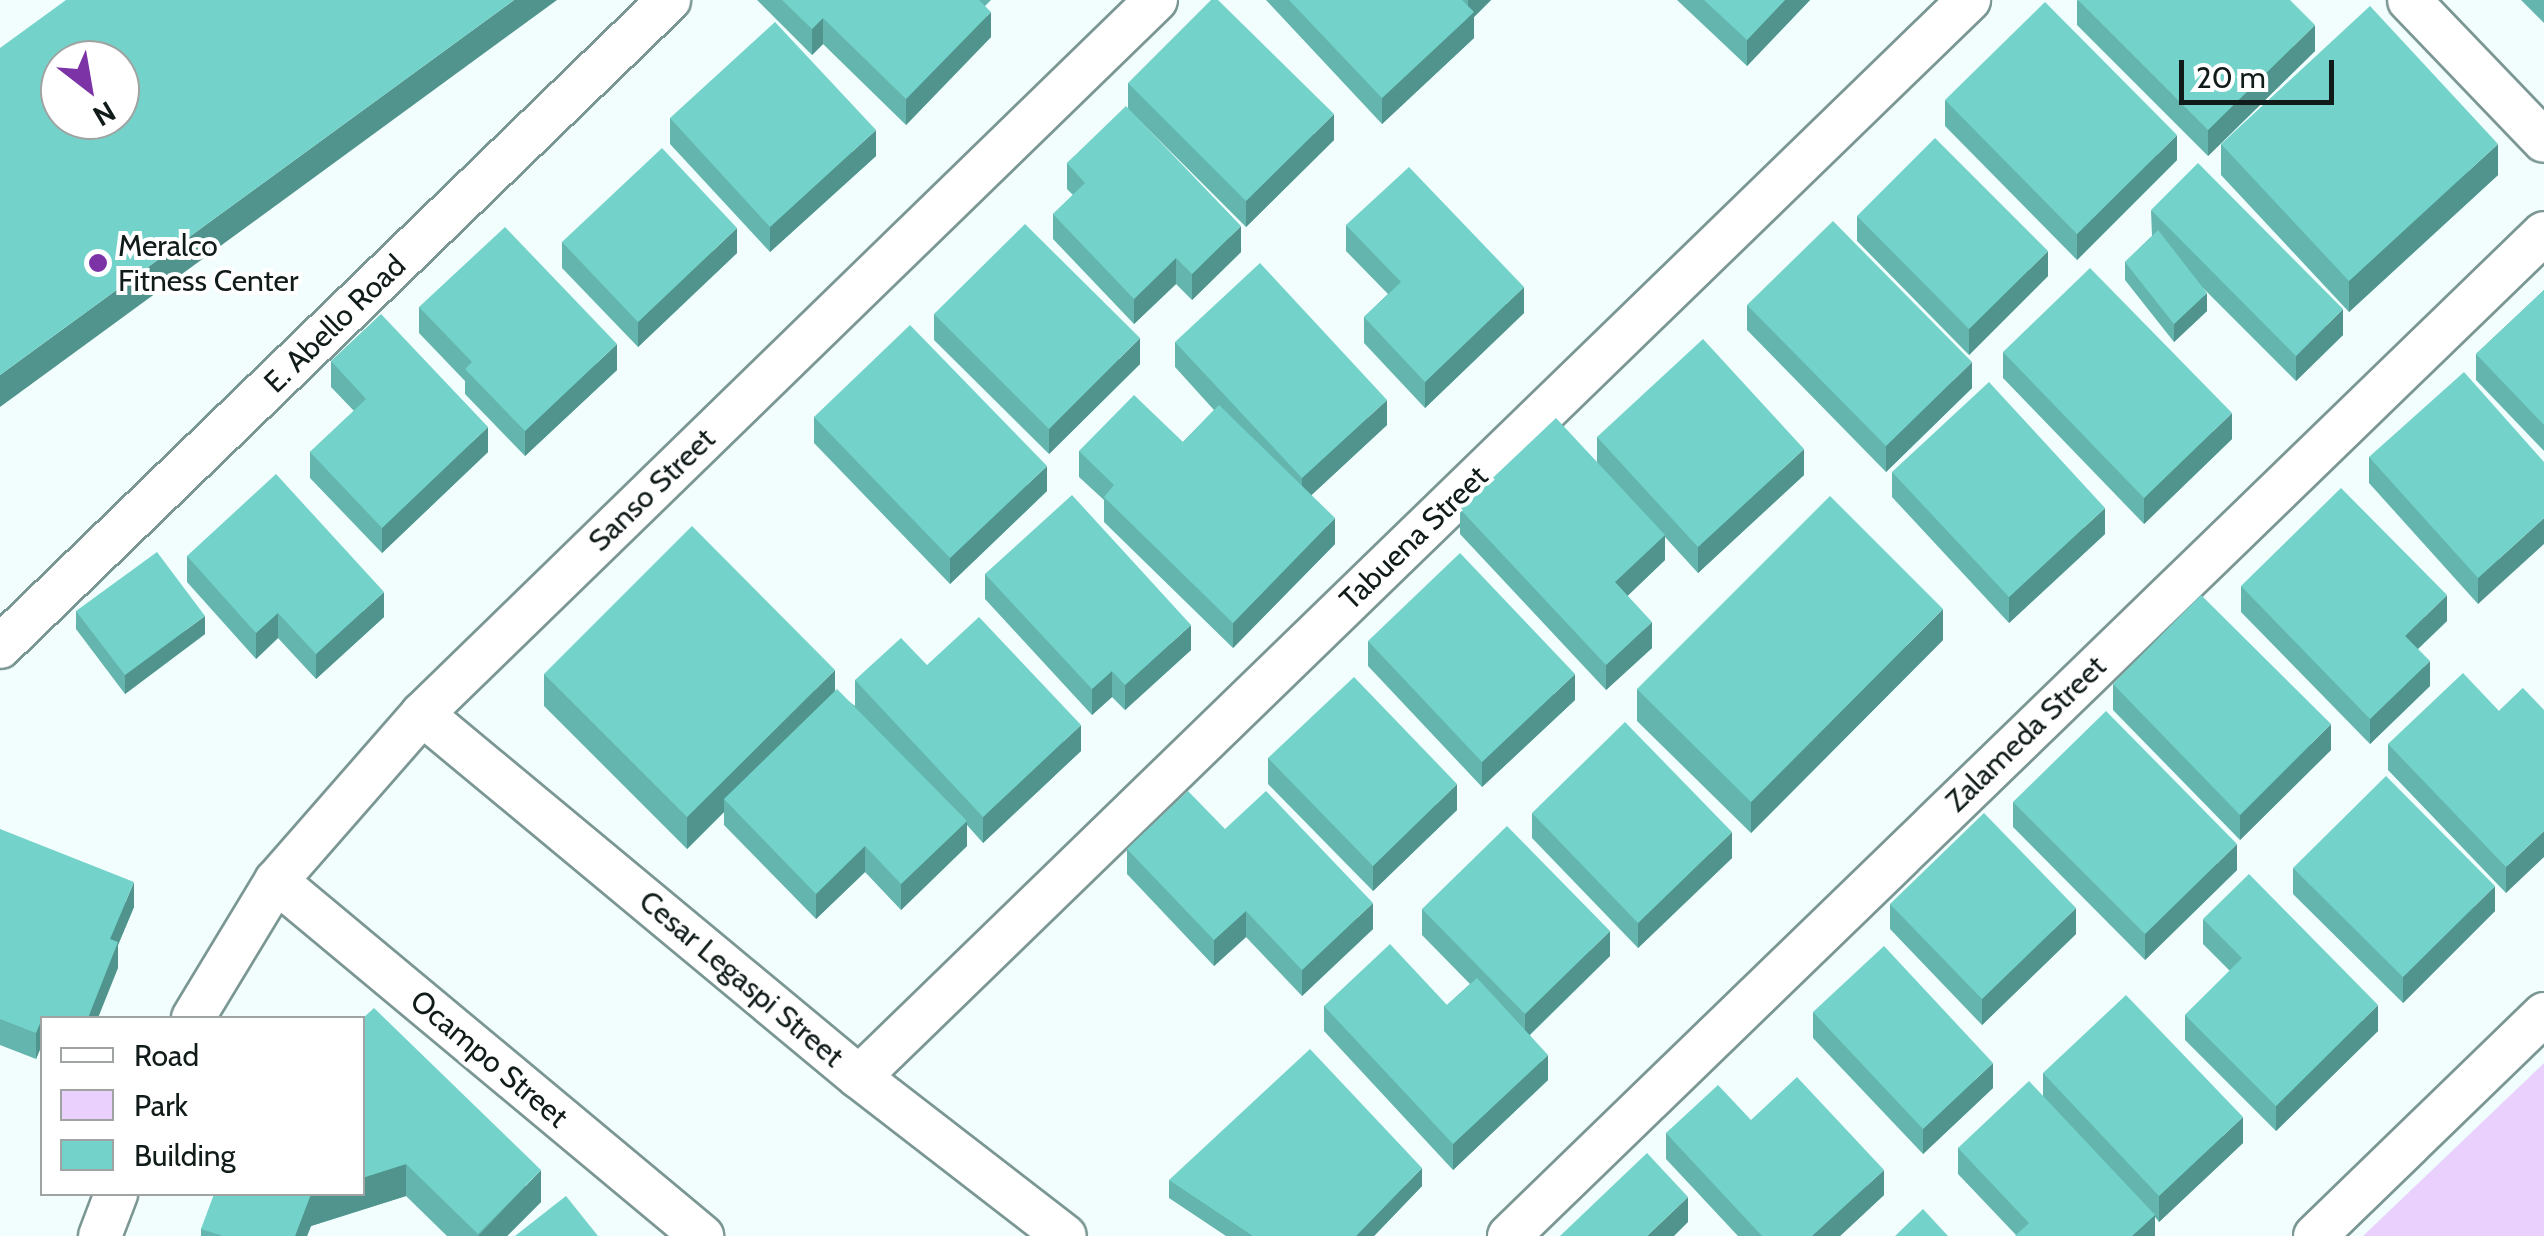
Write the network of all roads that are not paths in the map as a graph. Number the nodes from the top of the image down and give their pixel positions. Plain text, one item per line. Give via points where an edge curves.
1 (670, 0) edge
2 (1156, 0) edge
3 (1969, 0) edge
4 (2409, 0) edge
5 (2544, 142) edge
6 (2544, 233) edge
7 (0, 647) edge
8 (422, 714) junction
9 (276, 881) junction
10 (2544, 1014) edge
11 (194, 1016) edge
12 (859, 1077) junction
13 (115, 1196) edge
14 (100, 1236) edge
15 (702, 1236) edge
16 (1065, 1236) edge
17 (1508, 1236) edge
18 (2315, 1236) edge

1 - 7 street, E. Abello Road
2 - 8 street, Sanso Street
3 - 12 street, Tabuena Street
4 - 5 street
6 - 17 street, Zalameda Street
8 - 9 street, Sanso Street
8 - 12 street, Cesar Legaspi Street
9 - 11 street, Sanso Street
9 - 15 street, Ocampo Street
10 - 18 street
12 - 16 street, Cesar Legaspi Street
13 - 14 street

